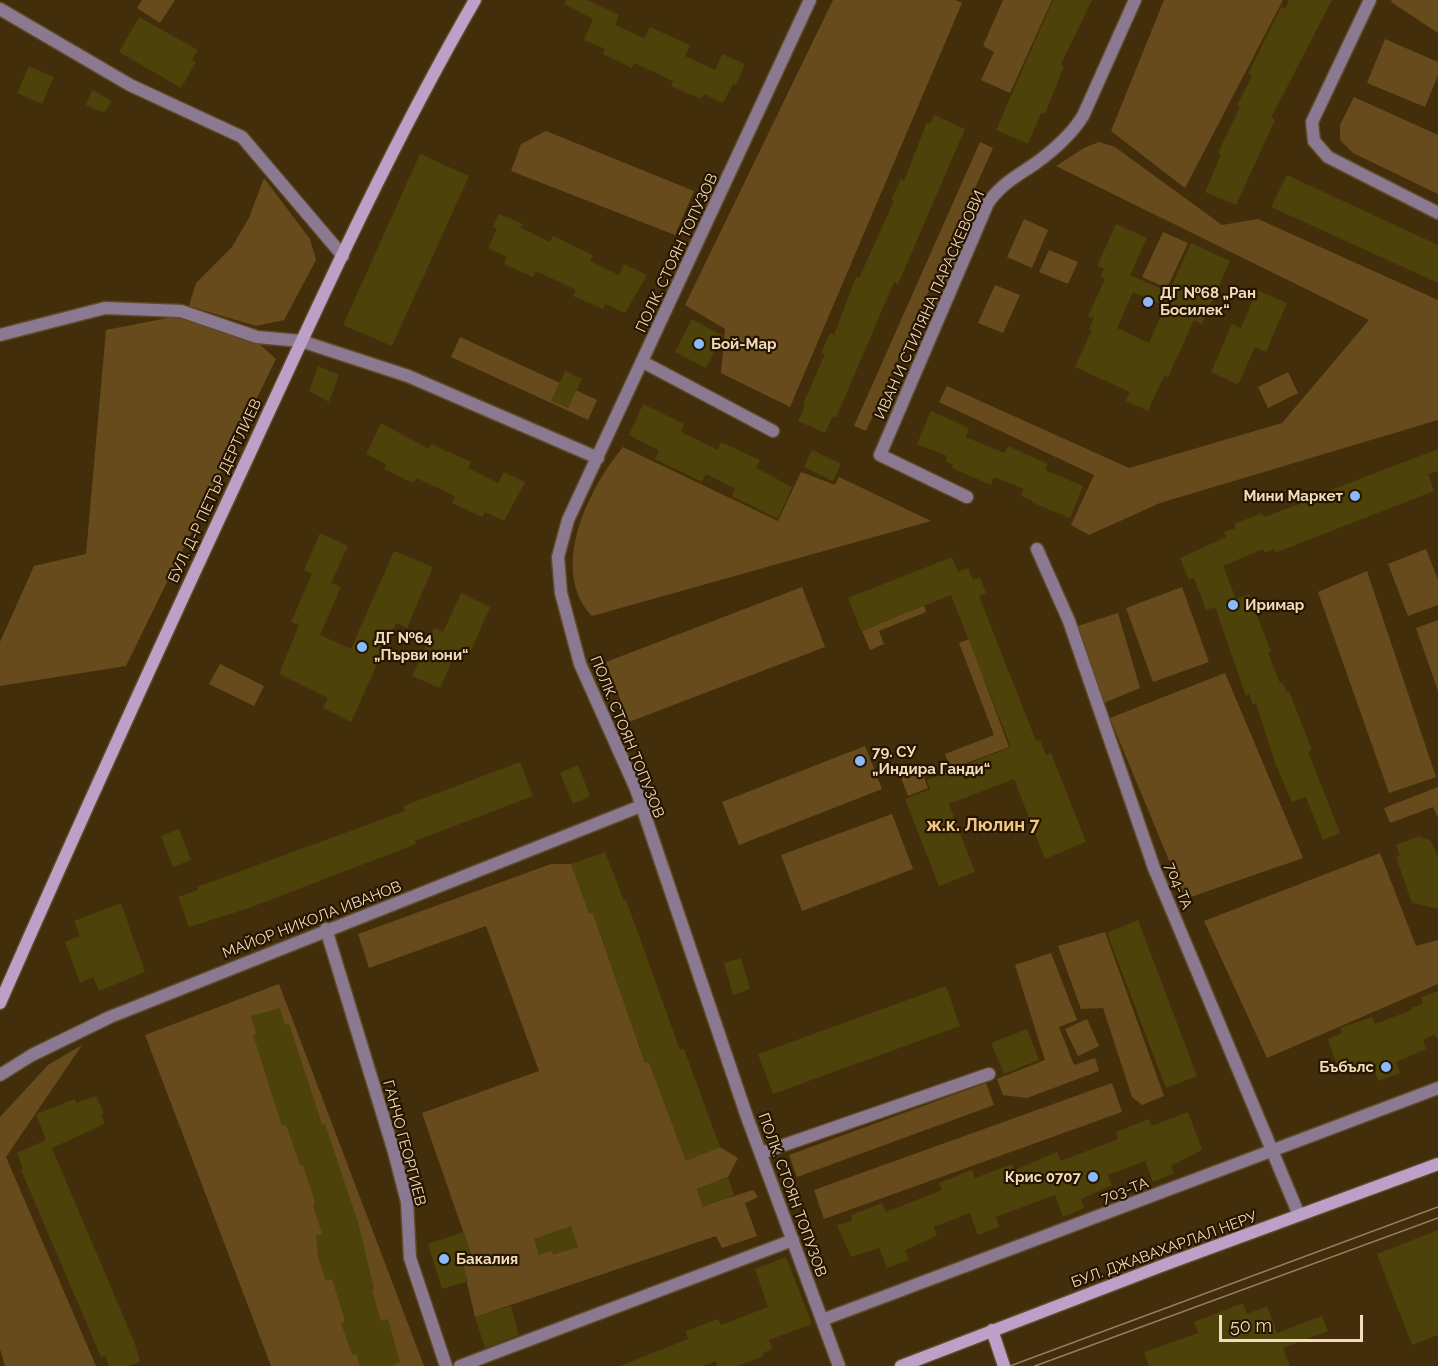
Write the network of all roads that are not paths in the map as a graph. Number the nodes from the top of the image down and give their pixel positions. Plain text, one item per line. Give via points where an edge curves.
1 (475, 0) edge
2 (810, 0) edge
3 (1135, 0) edge
4 (1370, 0) edge
5 (0, 9) edge
6 (1438, 213) edge
7 (343, 255) junction
8 (0, 336) edge
9 (302, 341) junction
10 (643, 362) junction
11 (773, 431) dead end
12 (598, 458) junction
13 (967, 497) dead end
14 (1037, 549) dead end
15 (642, 806) junction
16 (326, 929) junction
17 (0, 1003) edge
18 (989, 1074) dead end
19 (0, 1075) edge
20 (1438, 1088) edge
21 (1274, 1150) junction
22 (761, 1154) junction
23 (1438, 1164) edge
24 (1299, 1215) junction
25 (793, 1240) junction
26 (822, 1320) junction
27 (992, 1330) junction
28 (446, 1366) edge
29 (460, 1366) edge
30 (839, 1366) edge
31 (901, 1366) edge
32 (1004, 1366) edge

1 - 7 main road, БУЛ. Д-Р ПЕТЪР ДЕРТЛИЕВ via 429,80
2 - 10 street, ПОЛК. СТОЯН ТОПУЗОВ
3 - 13 street, ИВАН И СТИЛЯНА ПАРАСКЕВОВИ via 1074,129 1051,151 1008,180 988,203 880,454
4 - 6 street via 1312,122 1314,141 1328,157
5 - 7 street via 130,85 242,137
7 - 9 main road, БУЛ. Д-Р ПЕТЪР ДЕРТЛИЕВ
8 - 9 street via 105,308 158,308 182,311 257,337
9 - 12 street via 408,376
9 - 17 main road, БУЛ. Д-Р ПЕТЪР ДЕРТЛИЕВ via 135,698
10 - 11 street
10 - 12 street, ПОЛК. СТОЯН ТОПУЗОВ
12 - 15 street, ПОЛК. СТОЯН ТОПУЗОВ via 568,520 560,548 561,593 580,664
14 - 21 street, 704-ТА via 1069,621 1154,868
15 - 16 street, МАЙОР НИКОЛА ИВАНОВ
15 - 22 street, ПОЛК. СТОЯН ТОПУЗОВ
16 - 19 street, МАЙОР НИКОЛА ИВАНОВ via 110,1017
16 - 28 street, ГАНЧО ГЕОРГИЕВ via 394,1152 407,1202 410,1258
18 - 22 street
20 - 21 street, 703-ТА
21 - 24 street, 704-ТА
21 - 26 street, 703-ТА
22 - 25 street, ПОЛК. СТОЯН ТОПУЗОВ
23 - 24 main road, БУЛ. ДЖАВАХАРЛАЛ НЕРУ
24 - 27 main road, БУЛ. ДЖАВАХАРЛАЛ НЕРУ
25 - 26 street, ПОЛК. СТОЯН ТОПУЗОВ
25 - 29 street
26 - 30 street, ПОЛК. СТОЯН ТОПУЗОВ
27 - 31 main road, БУЛ. ДЖАВАХАРЛАЛ НЕРУ
27 - 32 main road

